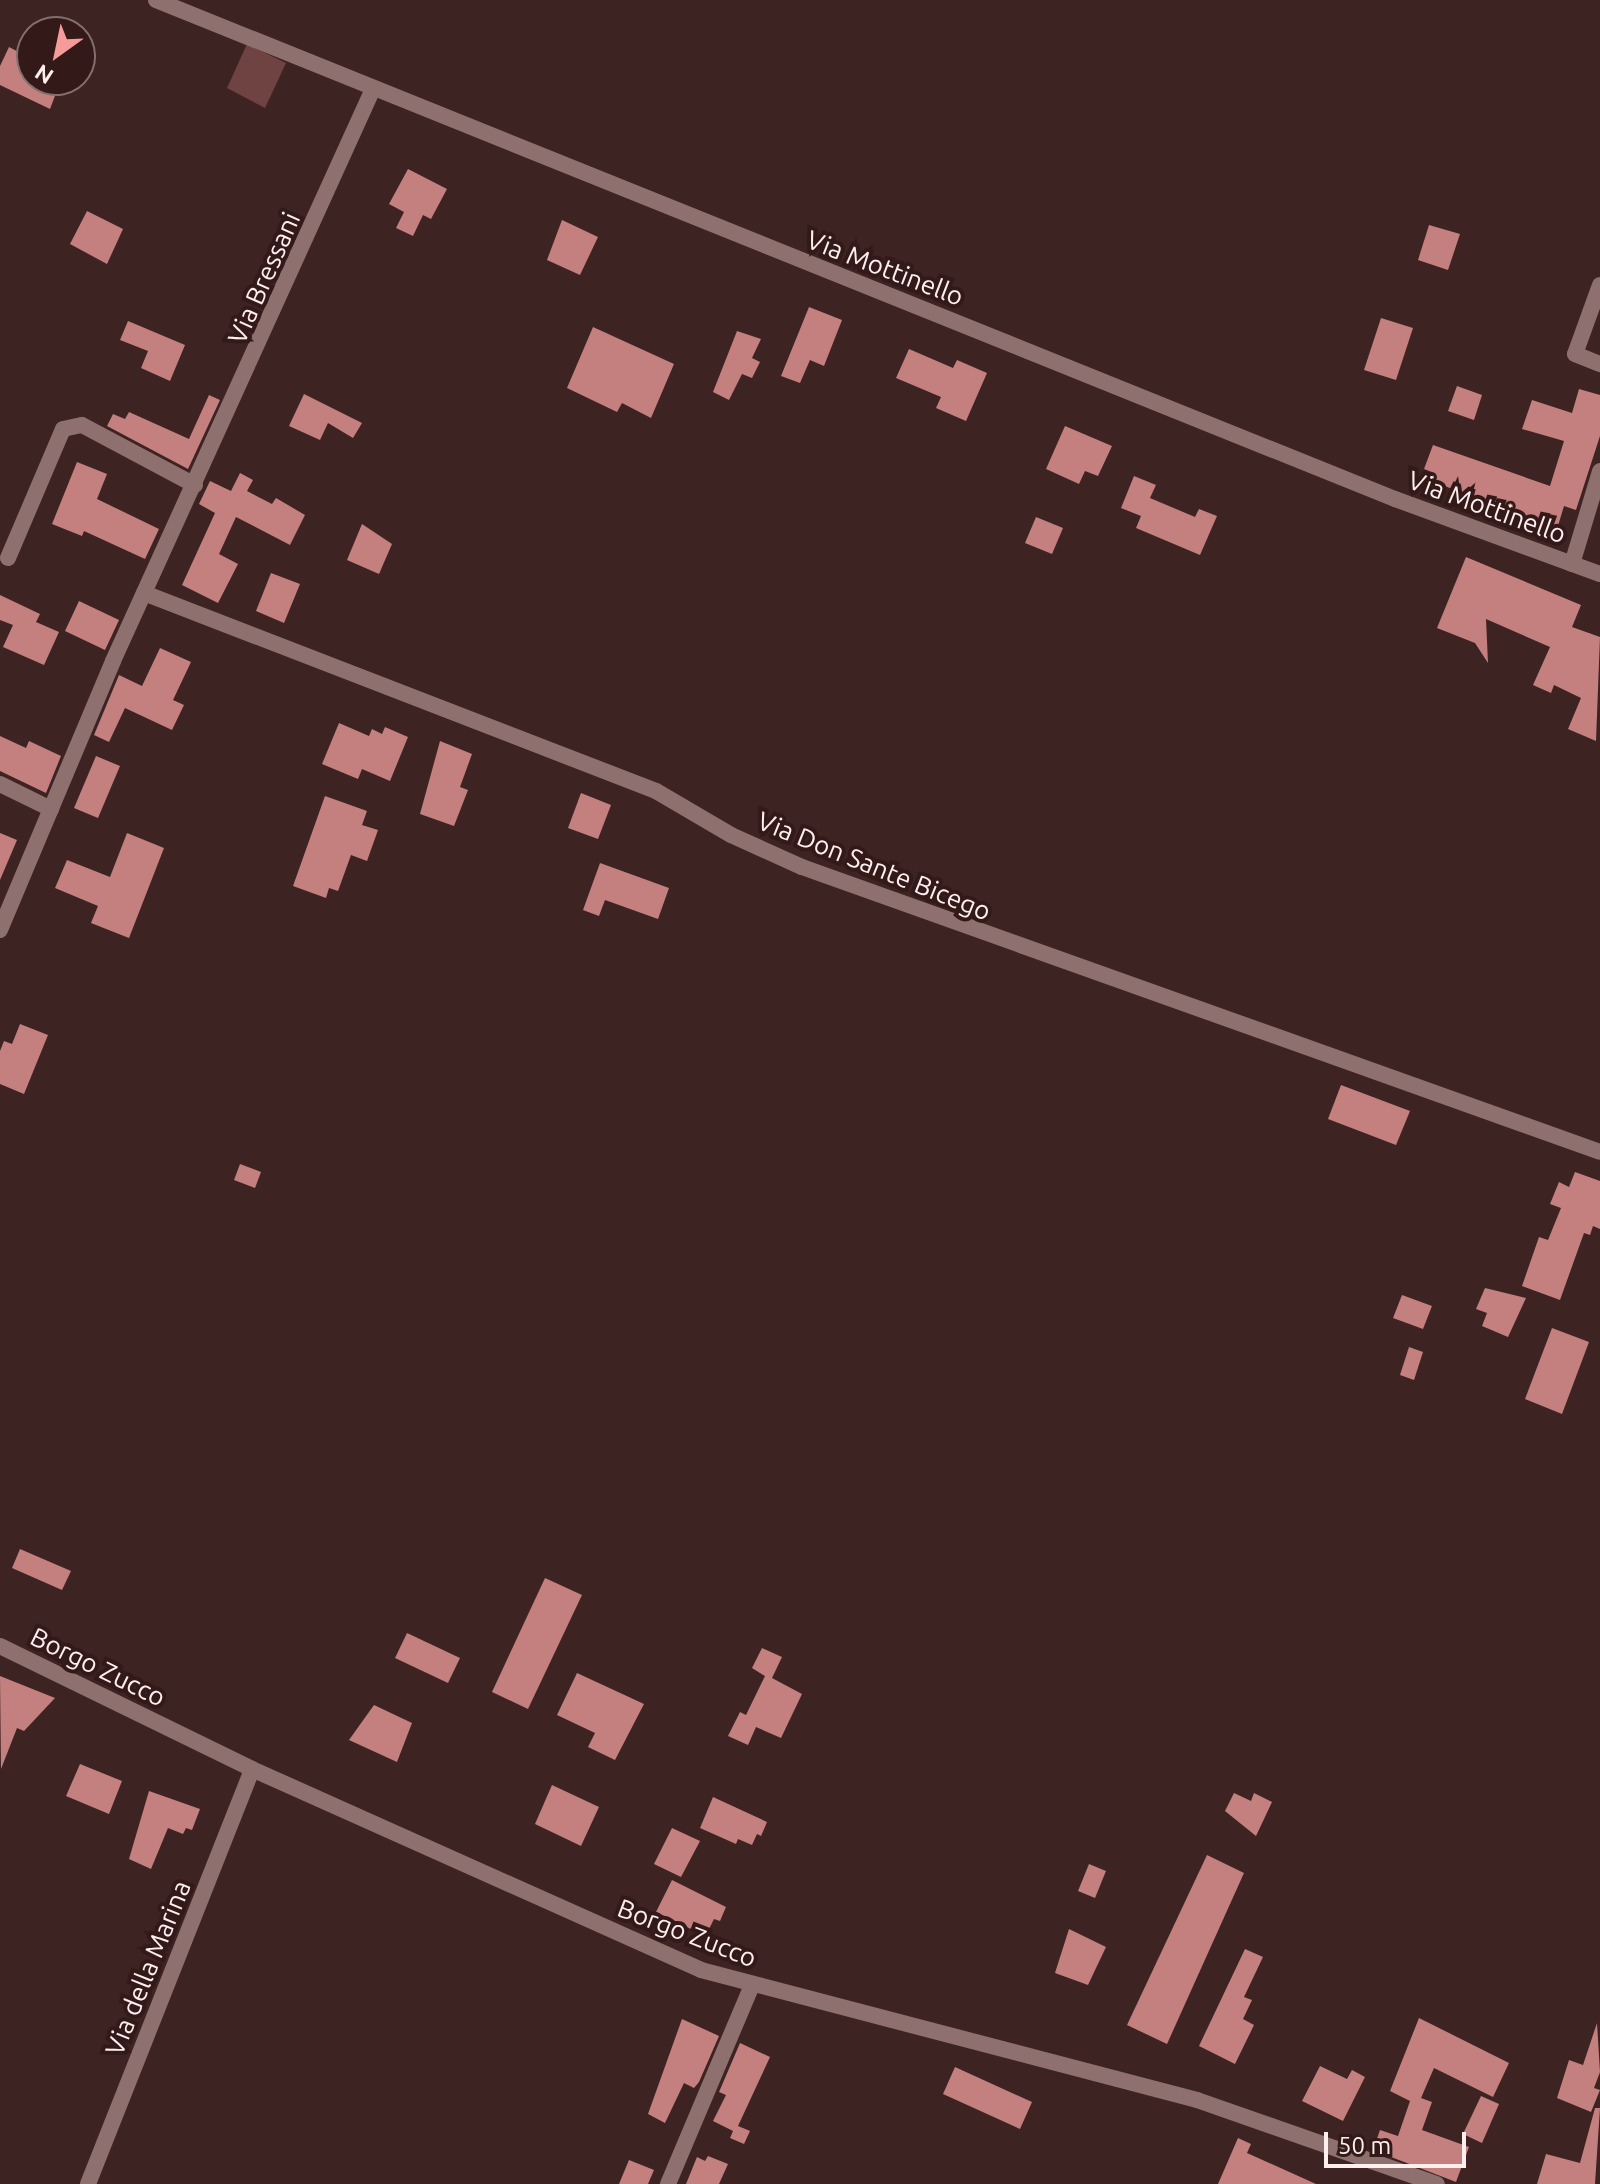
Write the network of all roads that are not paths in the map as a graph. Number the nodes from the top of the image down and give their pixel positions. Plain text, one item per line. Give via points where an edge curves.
1 (156, 0) edge
2 (373, 89) junction
3 (1600, 285) edge
4 (1600, 364) edge
5 (1600, 471) edge
6 (195, 485) junction
7 (8, 558) dead end
8 (1572, 564) junction
9 (1600, 574) edge
10 (144, 593) junction
11 (0, 784) edge
12 (51, 809) junction
13 (0, 930) edge
14 (1600, 1152) edge
15 (0, 1646) edge
16 (252, 1769) junction
17 (752, 1985) junction
18 (88, 2184) edge
19 (668, 2184) edge
20 (1437, 2184) edge

1 - 2 street, Via Mottinello
2 - 6 street, Via Bressani
2 - 8 street, Via Mottinello via 1395,499
3 - 4 street via 1575,354
5 - 8 street
6 - 7 street via 82,425 63,429
6 - 10 street, Via Bressani
8 - 9 street, Via Mottinello
10 - 12 street, Via Bressani
10 - 14 street, Via Don Sante Bicego via 656,791 731,835 802,867
11 - 12 street
12 - 13 street, Via Bressani
15 - 16 street, Borgo Zucco
16 - 17 street, Borgo Zucco via 701,1970
16 - 18 street, Via della Marina
17 - 19 street
17 - 20 street, Borgo Zucco via 1197,2100

